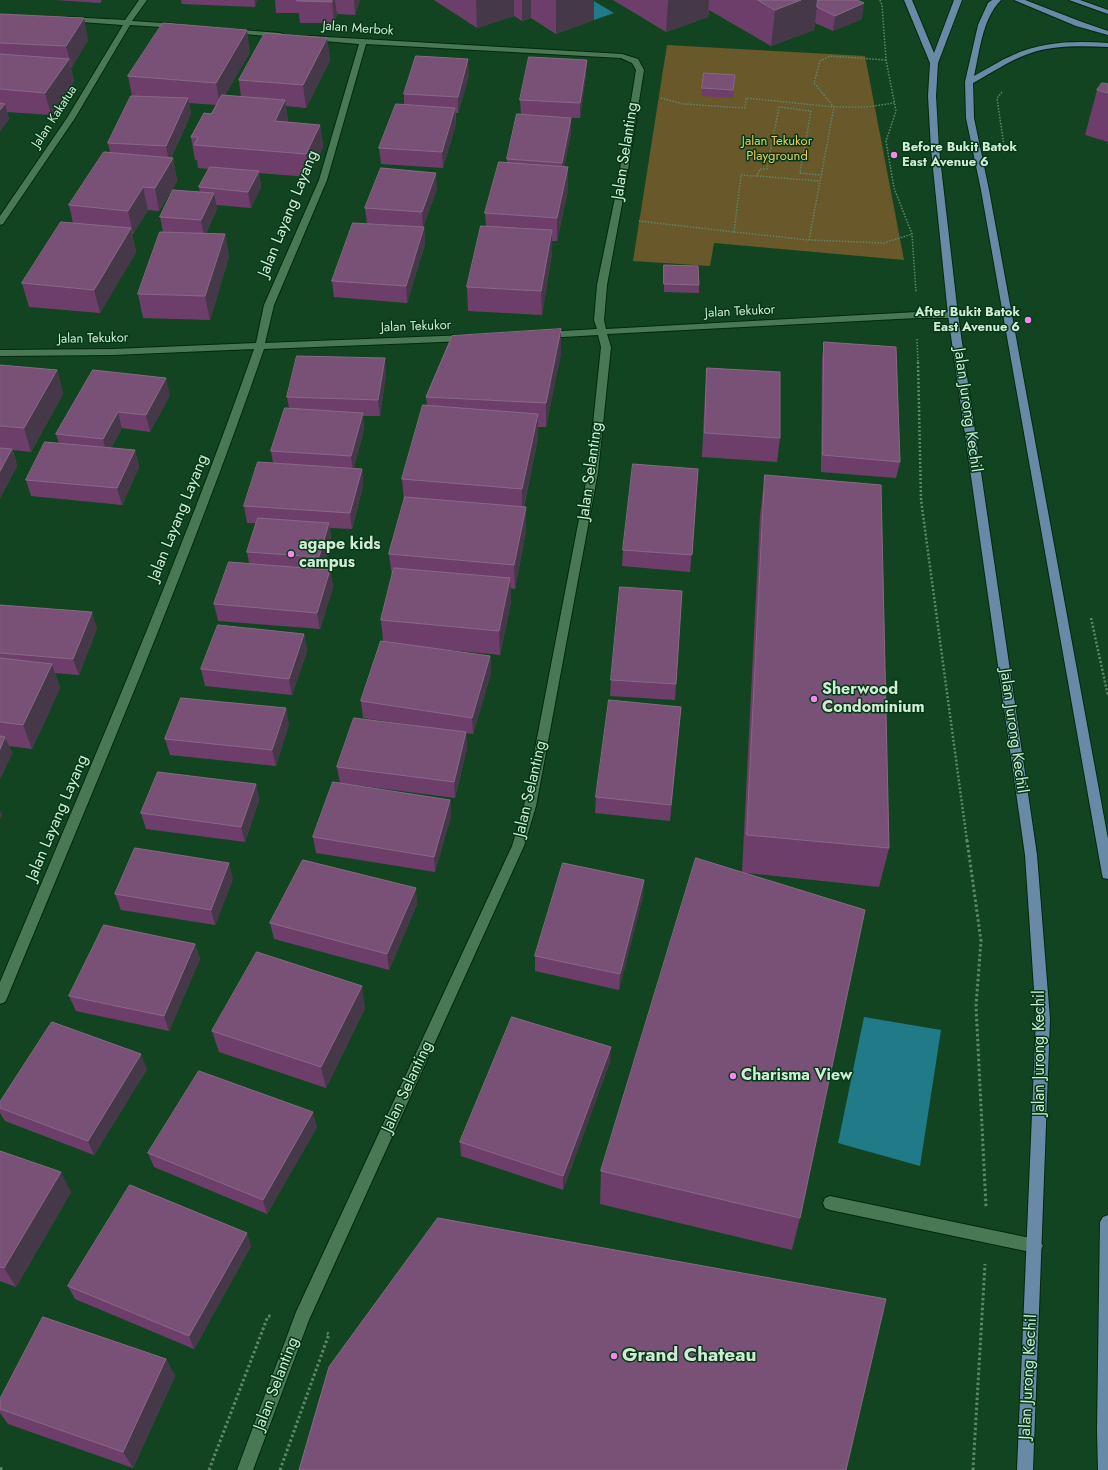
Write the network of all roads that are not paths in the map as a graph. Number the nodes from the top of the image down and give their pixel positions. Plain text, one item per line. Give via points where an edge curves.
1 (143, 0) edge
2 (908, 0) edge
3 (958, 0) edge
4 (997, 0) edge
5 (1018, 0) edge
6 (1073, 0) edge
7 (1108, 12) edge
8 (60, 19) edge
9 (128, 22) junction
10 (183, 27) edge
11 (222, 30) edge
12 (1108, 33) edge
13 (285, 35) edge
14 (308, 37) edge
15 (363, 42) junction
16 (1108, 45) edge
17 (635, 61) joint
18 (934, 63) junction
19 (969, 82) junction
20 (0, 222) edge
21 (953, 315) junction
22 (602, 333) junction
23 (538, 335) edge
24 (475, 337) edge
25 (260, 346) junction
26 (0, 353) edge
27 (1108, 874) edge
28 (0, 998) edge
29 (830, 1203) dead end
30 (1108, 1222) edge
31 (1035, 1246) junction
32 (245, 1470) edge
33 (1025, 1470) edge
34 (1106, 1470) edge

1 - 9 street, Jalan Kakatua
2 - 18 main road
3 - 18 main road, Jalan Jurong Kechil
4 - 19 main road via 992,3 982,25
5 - 12 main road
6 - 7 main road
8 - 9 street
9 - 10 street
9 - 20 street, Jalan Kakatua via 71,118
11 - 13 street
14 - 15 street, Jalan Merbok
15 - 17 street, Jalan Merbok via 622,56
15 - 25 street, Jalan Layang Layang via 323,180 269,305
16 - 19 main road via 1058,45 1033,50
17 - 22 street, Jalan Selanting via 640,70 602,285 598,320
18 - 21 main road, Jalan Jurong Kechil via 932,96 935,149
19 - 27 main road via 970,118
21 - 22 street, Jalan Tekukor
21 - 31 main road, Jalan Jurong Kechil via 1031,855 1043,1019
22 - 23 street, Jalan Tekukor
22 - 32 street, Jalan Selanting via 606,347 593,472 528,813 518,846 302,1318
24 - 25 street, Jalan Tekukor
25 - 26 street, Jalan Tekukor via 113,352
25 - 28 street, Jalan Layang Layang via 224,449 101,756
29 - 31 street
30 - 34 main road
31 - 33 main road, Jalan Jurong Kechil

